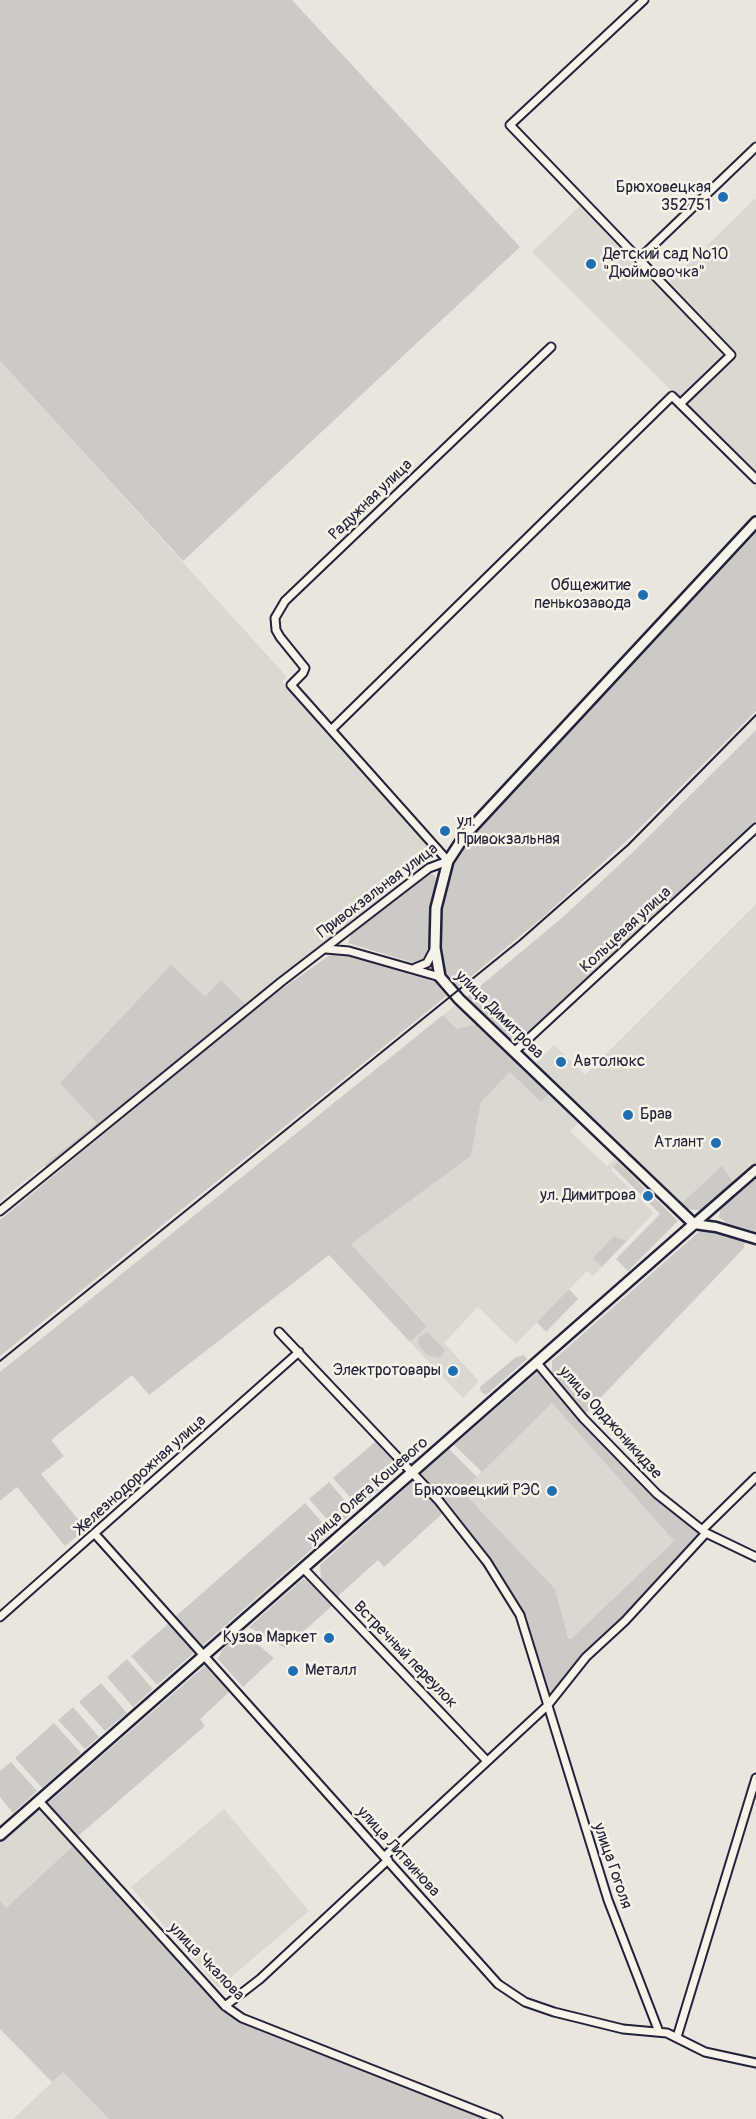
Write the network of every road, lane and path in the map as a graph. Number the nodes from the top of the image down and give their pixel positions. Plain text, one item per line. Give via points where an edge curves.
1 (644, 0) edge
2 (756, 147) edge
3 (639, 259) junction
4 (551, 347) dead end
5 (680, 404) junction
6 (756, 479) edge
7 (756, 522) edge
8 (331, 730) junction
9 (756, 828) edge
10 (448, 861) junction
11 (435, 948) junction
12 (326, 949) junction
13 (413, 969) junction
14 (440, 977) junction
15 (514, 1052) junction
16 (756, 1170) edge
17 (0, 1212) edge
18 (694, 1224) junction
19 (756, 1239) edge
20 (279, 1332) dead end
21 (299, 1352) junction
22 (537, 1363) junction
23 (412, 1472) junction
24 (756, 1477) edge
25 (704, 1532) junction
26 (95, 1534) junction
27 (756, 1557) edge
28 (303, 1568) junction
29 (0, 1617) edge
30 (204, 1656) junction
31 (548, 1706) junction
32 (487, 1761) junction
33 (756, 1778) edge
34 (39, 1801) junction
35 (0, 1835) edge
36 (387, 1858) junction
37 (225, 2006) junction
38 (659, 2032) junction
39 (677, 2037) junction
40 (756, 2063) edge
41 (498, 2119) edge

1 - 3 street via 510,125
2 - 3 street
3 - 5 street via 731,355
4 - 8 street, Радужная улица via 280,606 276,630 305,668 291,685
5 - 6 street
5 - 8 street via 672,396
7 - 10 main road, Привокзальная улица via 471,829
8 - 10 street
9 - 15 street, Кольцевая улица
10 - 11 main road, улица Димитрова via 438,894
10 - 12 street, Привокзальная улица via 429,868
11 - 13 street via 427,963
11 - 14 main road, улица Димитрова
12 - 13 street via 349,951
12 - 17 street, Привокзальная улица
13 - 14 street
14 - 15 main road, улица Димитрова
15 - 18 main road, улица Димитрова
16 - 18 street, улица Олега Кошевого
18 - 19 street
18 - 22 main road, улица Олега Кошевого
20 - 21 street
21 - 23 street
21 - 26 street, Железнодорожная улица
22 - 23 main road, улица Олега Кошевого
22 - 25 street, улица Орджоникидзе via 633,1472
23 - 28 main road, улица Олега Кошевого
23 - 31 street, улица Гоголя via 467,1536 520,1615
24 - 25 street
25 - 27 street, улица Орджоникидзе
25 - 31 street via 630,1615 586,1657
26 - 29 street, Железнодорожная улица
26 - 30 street, улица Литвинова
28 - 30 main road, улица Олега Кошевого
28 - 32 street, Встречный переулок
30 - 34 main road, улица Олега Кошевого
30 - 36 street, улица Литвинова
31 - 32 street
31 - 38 street, улица Гоголя via 608,1900
32 - 36 street
33 - 39 street
34 - 35 main road, улица Олега Кошевого
34 - 37 street, улица Чкалова
36 - 37 street via 260,1979
36 - 38 street, улица Литвинова via 486,1972 520,2000 578,2019
37 - 41 street, улица Чкалова via 264,2028
38 - 39 street, улица Литвинова
39 - 40 street, улица Литвинова via 705,2052

